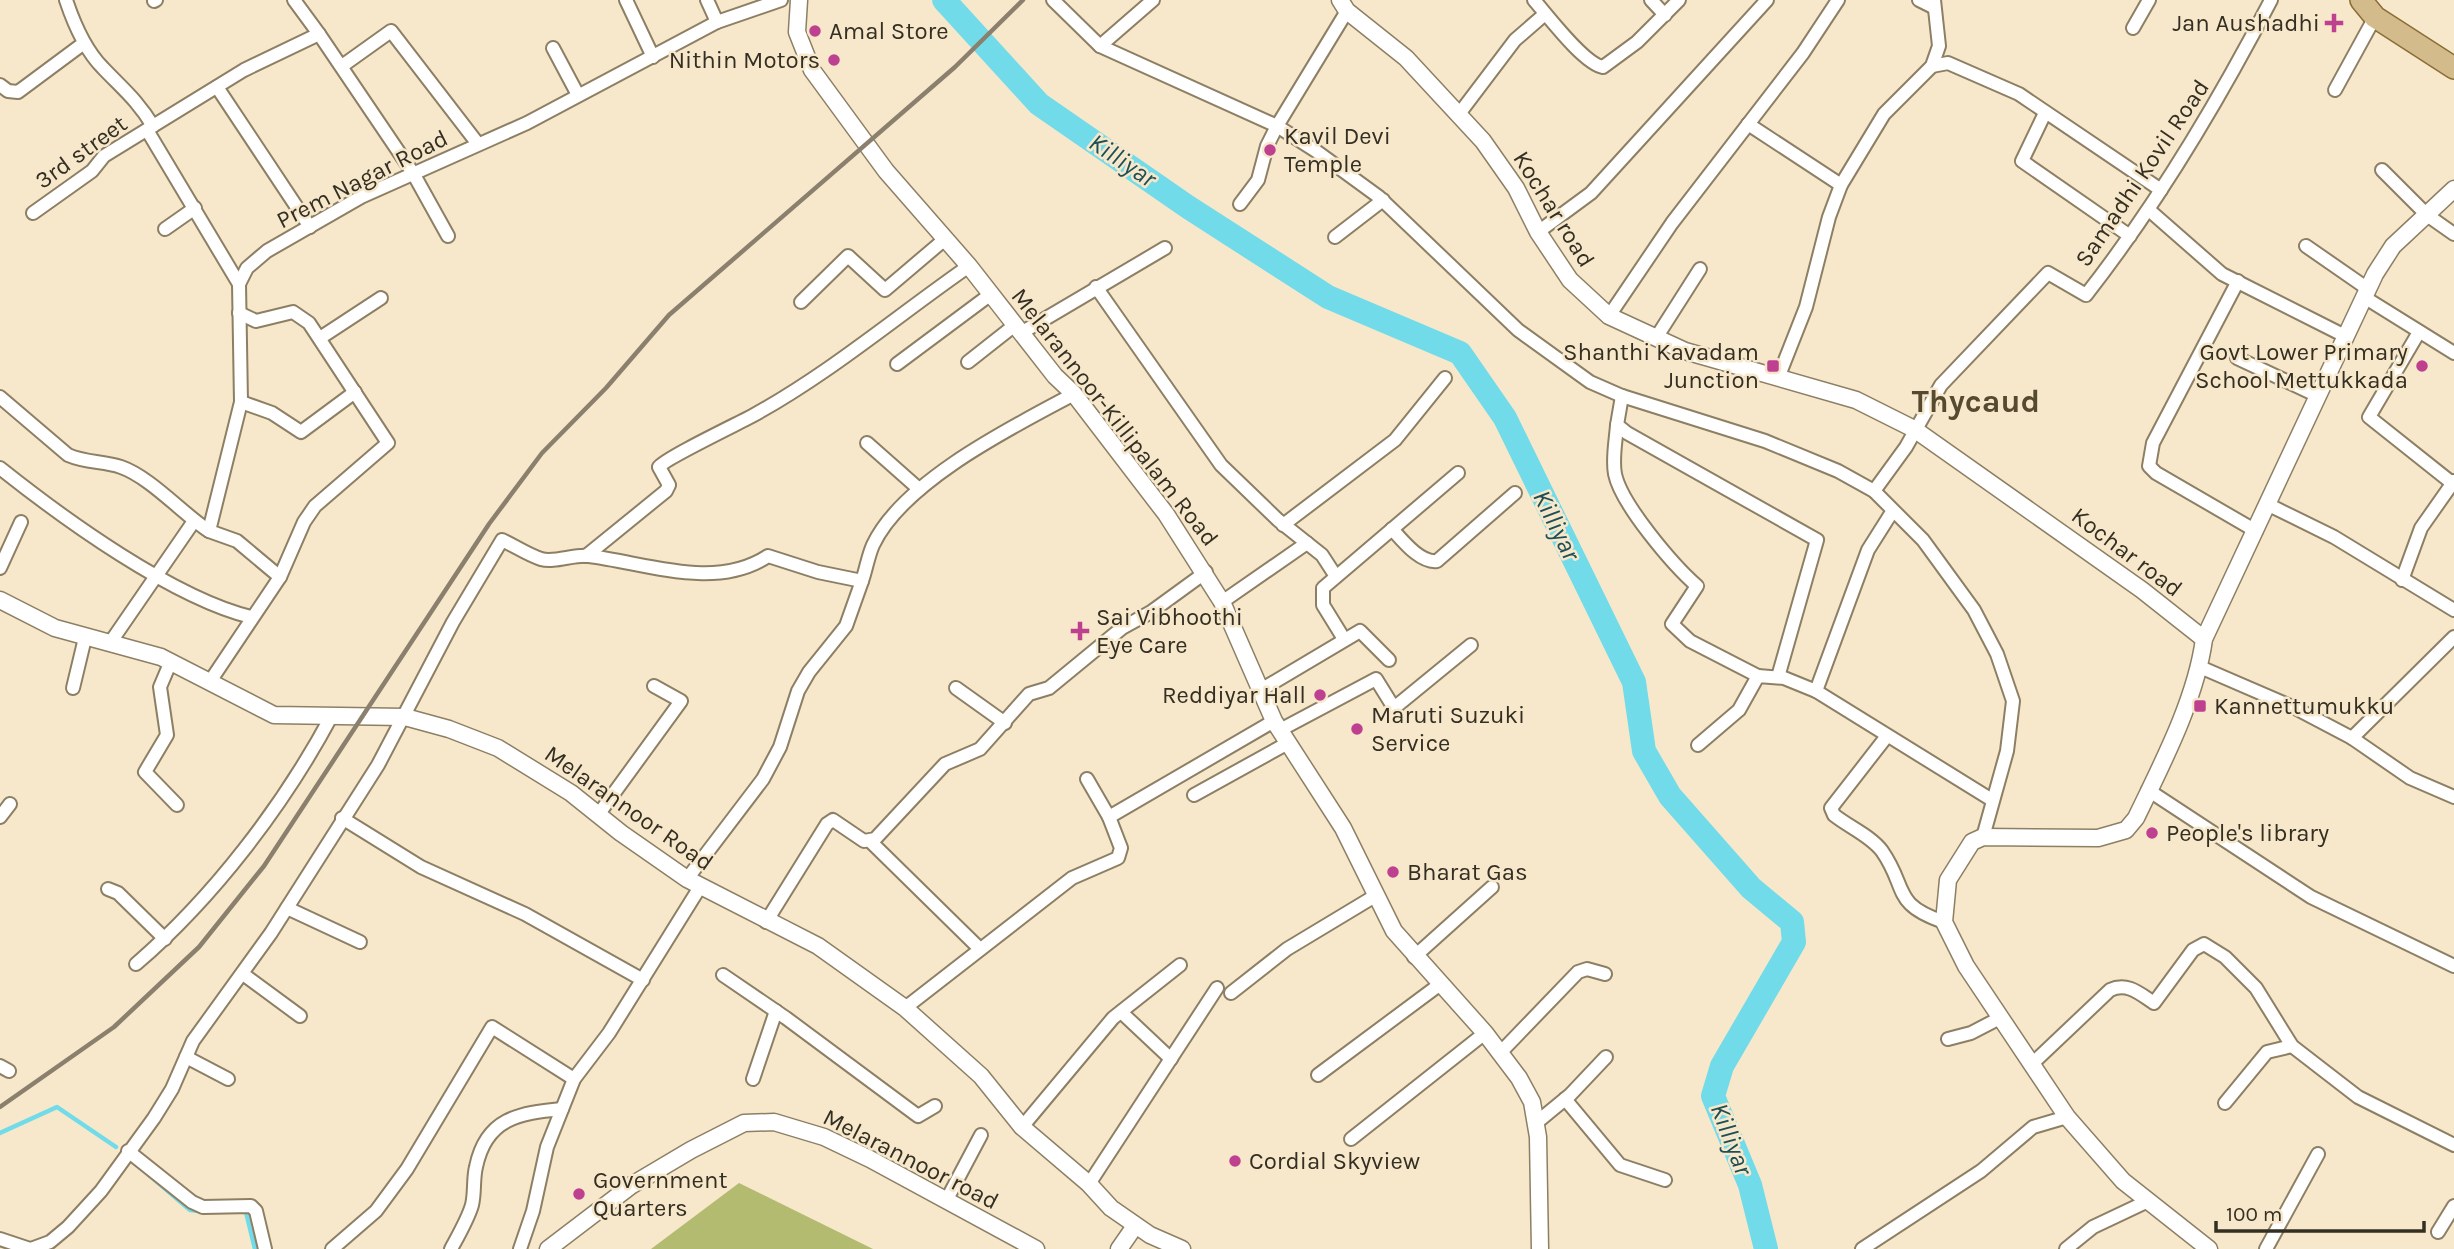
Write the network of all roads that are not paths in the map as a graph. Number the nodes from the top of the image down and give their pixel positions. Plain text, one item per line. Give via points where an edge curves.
1 (66, 0) edge
2 (294, 0) edge
3 (626, 0) edge
4 (707, 0) edge
5 (781, 0) edge
6 (799, 0) edge
7 (1053, 0) edge
8 (1153, 0) edge
9 (1534, 0) edge
10 (1651, 0) edge
11 (1679, 0) edge
12 (1767, 0) edge
13 (1838, 0) edge
14 (1919, 0) edge
15 (2149, 0) edge
16 (2271, 0) edge
17 (2361, 0) edge
18 (1934, 4) edge
19 (1343, 5) edge
20 (1545, 14) junction
21 (1665, 15) junction
22 (2375, 17) junction
23 (717, 22) junction
24 (2133, 28) dead end
25 (318, 34) junction
26 (83, 43) junction
27 (1100, 46) junction
28 (553, 48) dead end
29 (653, 57) junction
30 (342, 66) junction
31 (1932, 66) junction
32 (2454, 68) edge
33 (0, 85) edge
34 (217, 87) junction
35 (2335, 90) dead end
36 (578, 95) junction
37 (2045, 113) junction
38 (1459, 114) junction
39 (1748, 124) junction
40 (1277, 126) junction
41 (150, 128) junction
42 (478, 144) junction
43 (2382, 170) dead end
44 (413, 173) junction
45 (1841, 185) junction
46 (2454, 189) edge
47 (2161, 190) junction
48 (1383, 200) junction
49 (1240, 204) dead end
50 (195, 208) junction
51 (2149, 210) junction
52 (33, 213) dead end
53 (2427, 215) junction
54 (310, 227) junction
55 (165, 229) dead end
56 (1538, 232) junction
57 (2454, 234) edge
58 (448, 236) dead end
59 (2130, 236) junction
60 (1335, 237) dead end
61 (945, 239) junction
62 (2306, 246) dead end
63 (1165, 248) dead end
64 (969, 266) junction
65 (1700, 269) dead end
66 (2238, 281) junction
67 (239, 284) junction
68 (1096, 287) junction
69 (2366, 293) junction
70 (991, 294) junction
71 (381, 298) dead end
72 (801, 302) dead end
73 (239, 313) junction
74 (1609, 316) junction
75 (1018, 329) junction
76 (2419, 332) junction
77 (2345, 335) junction
78 (320, 338) junction
79 (1656, 338) junction
80 (2454, 354) edge
81 (2237, 358) dead end
82 (968, 362) dead end
83 (897, 364) dead end
84 (1446, 378) dead end
85 (1778, 378) junction
86 (355, 392) junction
87 (1074, 394) junction
88 (2316, 395) junction
89 (1622, 396) junction
90 (0, 397) edge
91 (241, 402) junction
92 (1617, 425) junction
93 (1913, 429) junction
94 (867, 443) dead end
95 (0, 468) edge
96 (1458, 473) dead end
97 (2453, 482) edge
98 (919, 489) junction
99 (1874, 491) junction
100 (1515, 493) dead end
101 (2267, 505) junction
102 (1892, 512) junction
103 (194, 521) junction
104 (20, 522) dead end
105 (1283, 525) junction
106 (1392, 529) junction
107 (209, 531) junction
108 (2256, 531) junction
109 (1307, 543) junction
110 (586, 556) junction
111 (0, 568) edge
112 (1206, 572) junction
113 (1335, 575) junction
114 (158, 576) junction
115 (279, 576) junction
116 (2402, 580) junction
117 (862, 581) junction
118 (0, 600) edge
119 (1222, 602) junction
120 (2454, 610) edge
121 (251, 617) junction
122 (2454, 637) edge
123 (85, 638) junction
124 (1344, 639) junction
125 (2204, 639) junction
126 (110, 643) junction
127 (1471, 645) dead end
128 (1389, 660) dead end
129 (170, 661) junction
130 (2200, 667) junction
131 (1758, 676) junction
132 (1778, 677) junction
133 (211, 680) junction
134 (654, 686) dead end
135 (73, 688) dead end
136 (956, 688) dead end
137 (1259, 691) junction
138 (1816, 691) junction
139 (332, 715) junction
140 (405, 717) junction
141 (1005, 723) junction
142 (1281, 731) junction
143 (1887, 736) junction
144 (2352, 738) junction
145 (1699, 746) dead end
146 (1087, 779) dead end
147 (2148, 790) junction
148 (1194, 795) dead end
149 (2454, 797) edge
150 (1992, 800) junction
151 (10, 803) dead end
152 (177, 805) dead end
153 (598, 815) junction
154 (0, 817) edge
155 (1109, 817) junction
156 (342, 818) junction
157 (1983, 837) junction
158 (871, 842) junction
159 (694, 883) junction
160 (1492, 887) dead end
161 (108, 889) dead end
162 (1375, 896) junction
163 (286, 908) junction
164 (766, 922) junction
165 (1944, 922) junction
166 (165, 939) junction
167 (360, 942) dead end
168 (981, 949) junction
169 (1414, 957) junction
170 (136, 964) dead end
171 (1180, 965) dead end
172 (2454, 966) edge
173 (243, 974) junction
174 (1605, 974) dead end
175 (723, 975) dead end
176 (643, 980) junction
177 (1439, 985) junction
178 (1217, 988) dead end
179 (1231, 993) dead end
180 (905, 1008) junction
181 (776, 1011) junction
182 (1121, 1012) junction
183 (300, 1016) dead end
184 (2000, 1018) junction
185 (1485, 1033) junction
186 (1948, 1039) dead end
187 (2292, 1046) junction
188 (1500, 1053) junction
189 (186, 1057) junction
190 (1606, 1057) dead end
191 (1171, 1059) junction
192 (2031, 1065) junction
193 (1318, 1075) dead end
194 (228, 1079) dead end
195 (574, 1079) junction
196 (753, 1079) dead end
197 (1565, 1099) junction
198 (2225, 1103) dead end
199 (934, 1106) dead end
200 (562, 1110) junction
201 (2067, 1117) junction
202 (1536, 1123) junction
203 (1022, 1128) junction
204 (981, 1135) dead end
205 (1351, 1139) dead end
206 (2454, 1145) edge
207 (128, 1151) junction
208 (2318, 1154) dead end
209 (1665, 1180) dead end
210 (1089, 1184) junction
211 (946, 1201) junction
212 (2148, 1201) junction
213 (2454, 1206) edge
214 (1135, 1226) junction
215 (2438, 1232) dead end
216 (0, 1239) edge
217 (31, 1249) edge
218 (265, 1249) edge
219 (332, 1249) edge
220 (451, 1249) edge
221 (520, 1249) edge
222 (548, 1249) edge
223 (1035, 1249) edge
224 (1119, 1249) edge
225 (1182, 1249) edge
226 (1540, 1249) edge
227 (1863, 1249) edge
228 (2066, 1249) edge
229 (2209, 1249) edge
230 (2266, 1249) edge

1 - 26 street
2 - 25 street
3 - 29 street
4 - 23 street
5 - 23 street, Prem Nagar Road
6 - 61 street, Melarannoor-Killipalam Road via 797,33 812,70 886,171
7 - 27 street
8 - 27 street
9 - 20 street
10 - 21 street
11 - 21 street
12 - 56 street via 1591,193
13 - 39 street
14 - 18 street
15 - 24 street
16 - 47 street, Samadhi Kovil Road
17 - 22 main road
18 - 31 street via 1940,46
19 - 38 street, Kochar road via 1406,58
19 - 40 street
20 - 21 street via 1599,67 1620,56
20 - 38 street via 1515,40
22 - 32 main road
22 - 35 street
23 - 29 street, Prem Nagar Road
25 - 30 street
25 - 34 street, 3rd street
26 - 33 street via 18,92
26 - 41 street via 101,67 134,96
27 - 40 street
28 - 36 street
29 - 36 street, Prem Nagar Road
30 - 42 street via 391,31
30 - 44 street
31 - 37 street via 1948,63 1962,68 2019,94
31 - 45 street via 1884,114
34 - 41 street, 3rd street
34 - 54 street
36 - 42 street, Prem Nagar Road
37 - 47 street
37 - 59 street via 2022,162
38 - 56 street, Kochar road via 1516,188
39 - 45 street
39 - 74 street via 1672,223
40 - 48 street
40 - 49 street via 1258,180
41 - 50 street
41 - 52 street, 3rd street via 104,156 92,171
42 - 44 street, Prem Nagar Road
43 - 53 street
44 - 54 street, Prem Nagar Road
44 - 58 street
45 - 85 street via 1806,307
46 - 53 street
47 - 51 street, Samadhi Kovil Road
48 - 60 street
48 - 89 street via 1518,330 1590,382
50 - 55 street
50 - 67 street
51 - 59 street, Samadhi Kovil Road
51 - 66 street via 2207,263
53 - 57 street
53 - 69 street via 2393,246
54 - 67 street, Prem Nagar Road via 267,251 247,268
56 - 74 street, Kochar road via 1570,280
59 - 93 street, Samadhi Kovil Road via 2086,295 2048,273 1941,385
61 - 64 street, Melarannoor-Killipalam Road
61 - 72 street via 885,290 848,256
62 - 69 street
63 - 68 street
64 - 70 street, Melarannoor-Killipalam Road
64 - 110 street via 789,396 688,452 663,460 659,467 669,485 666,491
65 - 79 street
66 - 77 street
66 - 108 street via 2153,443 2149,466
67 - 73 street
68 - 75 street
68 - 105 street via 1221,465
69 - 76 street
69 - 77 street
70 - 75 street, Melarannoor-Killipalam Road
70 - 83 street
71 - 78 street
73 - 78 street via 256,321 293,312
73 - 91 street
74 - 79 street, Kochar road
75 - 82 street
75 - 87 street, Melarannoor-Killipalam Road
76 - 80 street
76 - 97 street via 2369,417
77 - 88 street
78 - 86 street
79 - 85 street, Kochar road
81 - 88 street
84 - 105 street via 1395,440
85 - 93 street, Kochar road via 1856,400
86 - 91 street via 301,432 272,413
86 - 115 street via 388,443 315,506
87 - 98 street
87 - 112 street, Melarannoor-Killipalam Road
88 - 101 street
89 - 92 street
89 - 99 street via 1765,441
90 - 103 street via 68,455 123,467
91 - 107 street
92 - 131 street via 1614,471 1618,487 1679,571 1697,586 1672,624 1690,641
92 - 132 street via 1816,540
93 - 99 street via 1906,447
93 - 125 street, Kochar road
94 - 98 street
95 - 114 street
96 - 106 street
97 - 116 street via 2421,528
98 - 117 street via 893,515 873,545
99 - 102 street
100 - 106 street via 1437,561 1422,557
101 - 108 street
101 - 116 street via 2334,537
102 - 138 street via 1868,550
102 - 150 street via 1923,540 1974,610 1997,654 2013,701 2007,751
103 - 107 street
103 - 114 street
104 - 111 street
105 - 109 street
106 - 113 street
107 - 115 street via 237,541
108 - 125 street
109 - 113 street
109 - 119 street
110 - 117 street via 681,573 723,572 754,565 768,556
110 - 140 street via 543,560 502,540 453,622
112 - 119 street, Melarannoor-Killipalam Road
112 - 141 street via 1122,628 1049,688 1029,694
113 - 124 street via 1323,588 1323,605
114 - 121 street via 228,612
114 - 126 street
115 - 121 street
116 - 120 street
117 - 159 street via 846,626 798,691 780,747 763,779
118 - 123 street, Melarannoor Road
119 - 137 street, Melarannoor-Killipalam Road
121 - 133 street
122 - 144 street
123 - 126 street, Melarannoor Road
123 - 135 street
124 - 128 street via 1363,633
124 - 137 street
125 - 130 street
126 - 129 street, Melarannoor Road
127 - 142 street via 1394,708 1376,679
129 - 133 street, Melarannoor Road
129 - 152 street via 160,687 167,735 145,772
130 - 144 street
130 - 147 street
131 - 132 street
131 - 145 street via 1739,710
132 - 138 street
133 - 139 street, Melarannoor Road via 274,715
134 - 153 street via 681,701
136 - 141 street
137 - 142 street, Melarannoor-Killipalam Road
138 - 143 street
139 - 140 street, Melarannoor Road
139 - 166 street via 306,764 233,866
140 - 153 street, Melarannoor Road via 498,748
140 - 156 street
141 - 158 street via 980,749 946,764
142 - 148 street
142 - 155 street
142 - 162 street, Melarannoor-Killipalam Road via 1343,828
143 - 150 street
143 - 165 street via 1831,808 1882,851 1900,893 1912,908
144 - 149 street via 2410,778
146 - 155 street
147 - 157 street via 2136,818 2115,835
147 - 172 street via 2311,897
150 - 157 street
151 - 154 street
153 - 159 street, Melarannoor Road
155 - 168 street via 1121,848 1118,858 1072,878
156 - 163 street
156 - 176 street via 421,867 525,914
157 - 165 street via 1967,848 1948,880
158 - 164 street via 833,820 827,824
158 - 168 street
159 - 164 street, Melarannoor Road
159 - 176 street
160 - 169 street
161 - 166 street via 118,893
162 - 169 street, Melarannoor-Killipalam Road
162 - 179 street via 1287,949
163 - 167 street
163 - 173 street
164 - 180 street, Melarannoor Road via 818,946
165 - 184 street
166 - 170 street
168 - 180 street
169 - 177 street, Melarannoor-Killipalam Road
171 - 182 street
173 - 183 street
173 - 189 street via 192,1041
174 - 188 street via 1587,969 1578,972
175 - 181 street
176 - 195 street
177 - 185 street, Melarannoor-Killipalam Road
177 - 193 street
178 - 191 street
180 - 203 street, Melarannoor Road via 981,1076
181 - 196 street
181 - 199 street via 918,1116
182 - 191 street
182 - 203 street via 1087,1046
184 - 186 street
184 - 192 street
185 - 188 street, Melarannoor-Killipalam Road
185 - 205 street
187 - 192 street via 2256,988 2225,957 2204,944 2193,950 2154,1003 2128,987 2110,990
187 - 198 street via 2267,1052
187 - 206 street via 2358,1097
188 - 202 street, Melarannoor-Killipalam Road via 1532,1102
189 - 194 street
189 - 207 street via 172,1089
190 - 197 street
191 - 210 street
192 - 201 street
195 - 200 street
195 - 219 street via 492,1027 384,1201
197 - 202 street
197 - 209 street via 1620,1165
200 - 220 street via 521,1112 489,1137 476,1165 472,1205
200 - 221 street via 547,1147
201 - 212 street via 2123,1181
201 - 227 street via 2033,1127 1980,1171
202 - 226 street, Melarannoor-Killipalam Road
203 - 210 street, Melarannoor Road
204 - 211 street
207 - 217 street via 101,1191 68,1227 50,1242
207 - 218 street via 203,1207 251,1206
208 - 230 street
210 - 214 street, Melarannoor Road
211 - 222 street, Melarannoor road via 824,1138 774,1122 744,1123 632,1185
211 - 223 street, Melarannoor road
212 - 228 street via 2093,1227
212 - 229 street
213 - 215 street
214 - 224 street
214 - 225 street, Melarannoor Road
216 - 217 street

